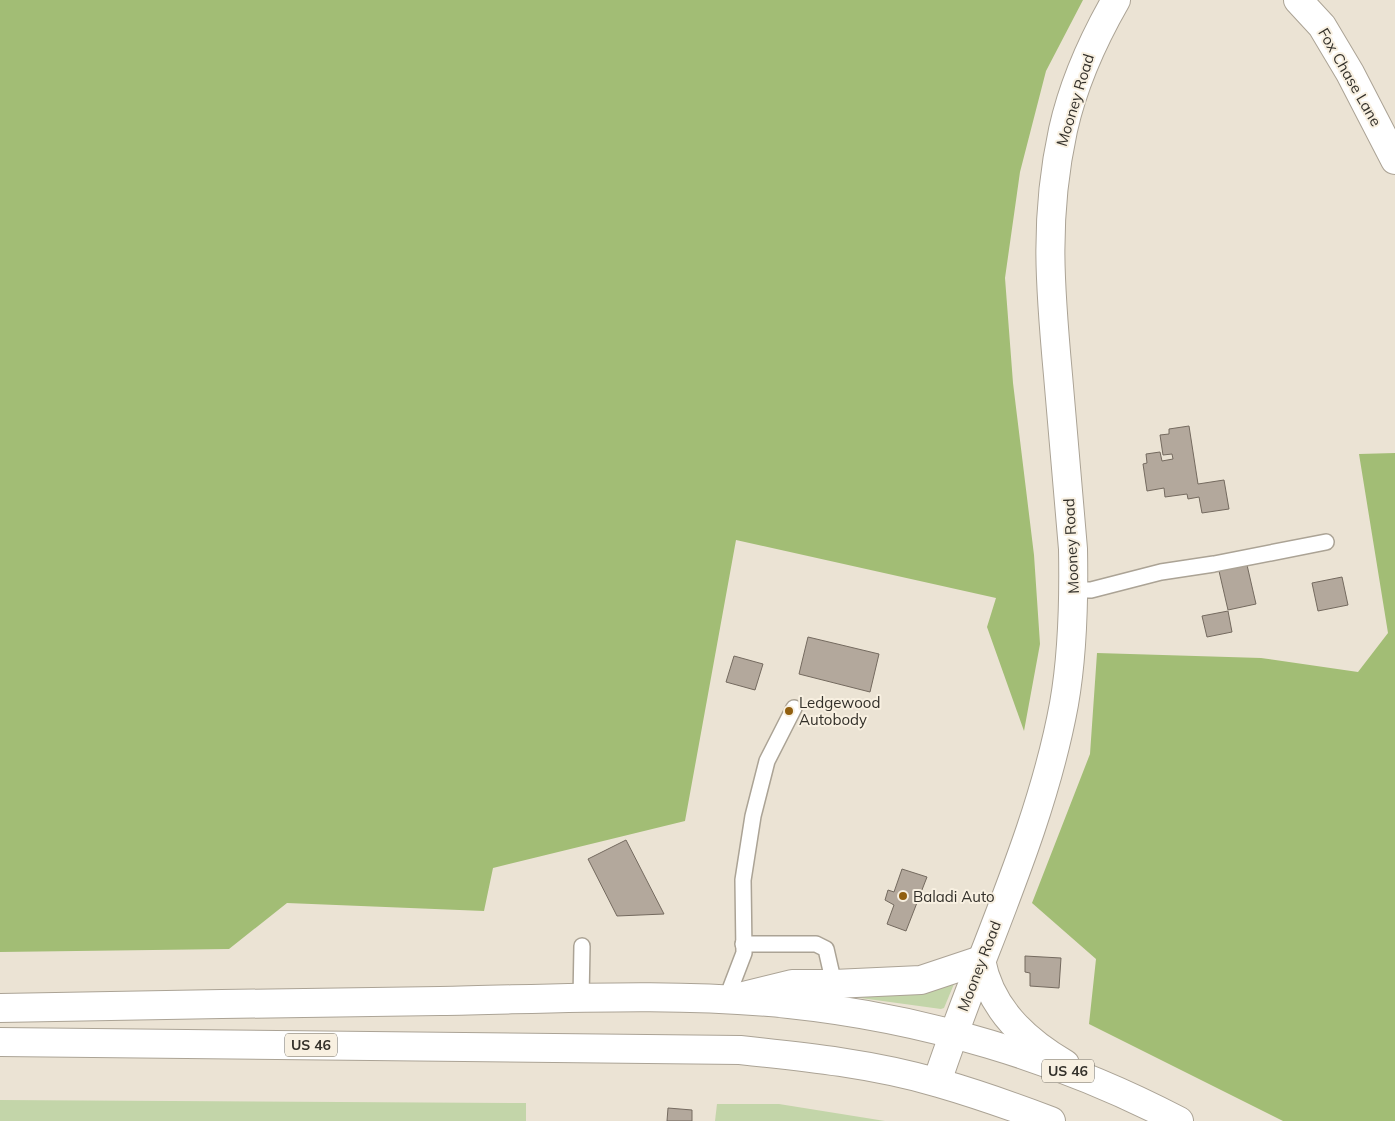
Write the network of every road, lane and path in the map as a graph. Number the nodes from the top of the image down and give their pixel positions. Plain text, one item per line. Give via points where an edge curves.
1 (1116, 0) edge
2 (1298, 0) edge
3 (1395, 160) edge
4 (1326, 542) dead end
5 (1074, 590) junction
6 (794, 708) dead end
7 (743, 944) junction
8 (582, 946) dead end
9 (981, 960) junction
10 (834, 984) junction
11 (581, 999) junction
12 (726, 1000) junction
13 (0, 1008) edge
14 (953, 1035) junction
15 (0, 1042) edge
16 (1089, 1079) junction
17 (937, 1082) junction
18 (1050, 1121) edge
19 (1179, 1121) edge

1 - 5 main road, Mooney Road via 1086,62 1064,128 1050,226 1049,275
2 - 3 main road, Fox Chase Lane via 1322,26 1346,65
4 - 5 lane via 1161,572 1091,590
5 - 9 main road, Mooney Road via 1072,649 1054,750 1024,846
6 - 7 lane via 767,761 753,816 743,880
7 - 10 lane via 816,944 826,949
7 - 12 lane via 744,953
8 - 11 lane
9 - 10 main road via 921,980
9 - 14 main road, Mooney Road
9 - 16 main road via 992,996 1016,1027 1033,1044
10 - 12 main road via 792,984
11 - 12 main road, US 46
11 - 13 main road, US 46
12 - 14 main road, US 46 via 812,1008
14 - 16 main road, US 46
14 - 17 main road, Mooney Road
15 - 17 main road, US 46 via 740,1050 836,1061
16 - 19 main road, US 46
17 - 18 main road, US 46

